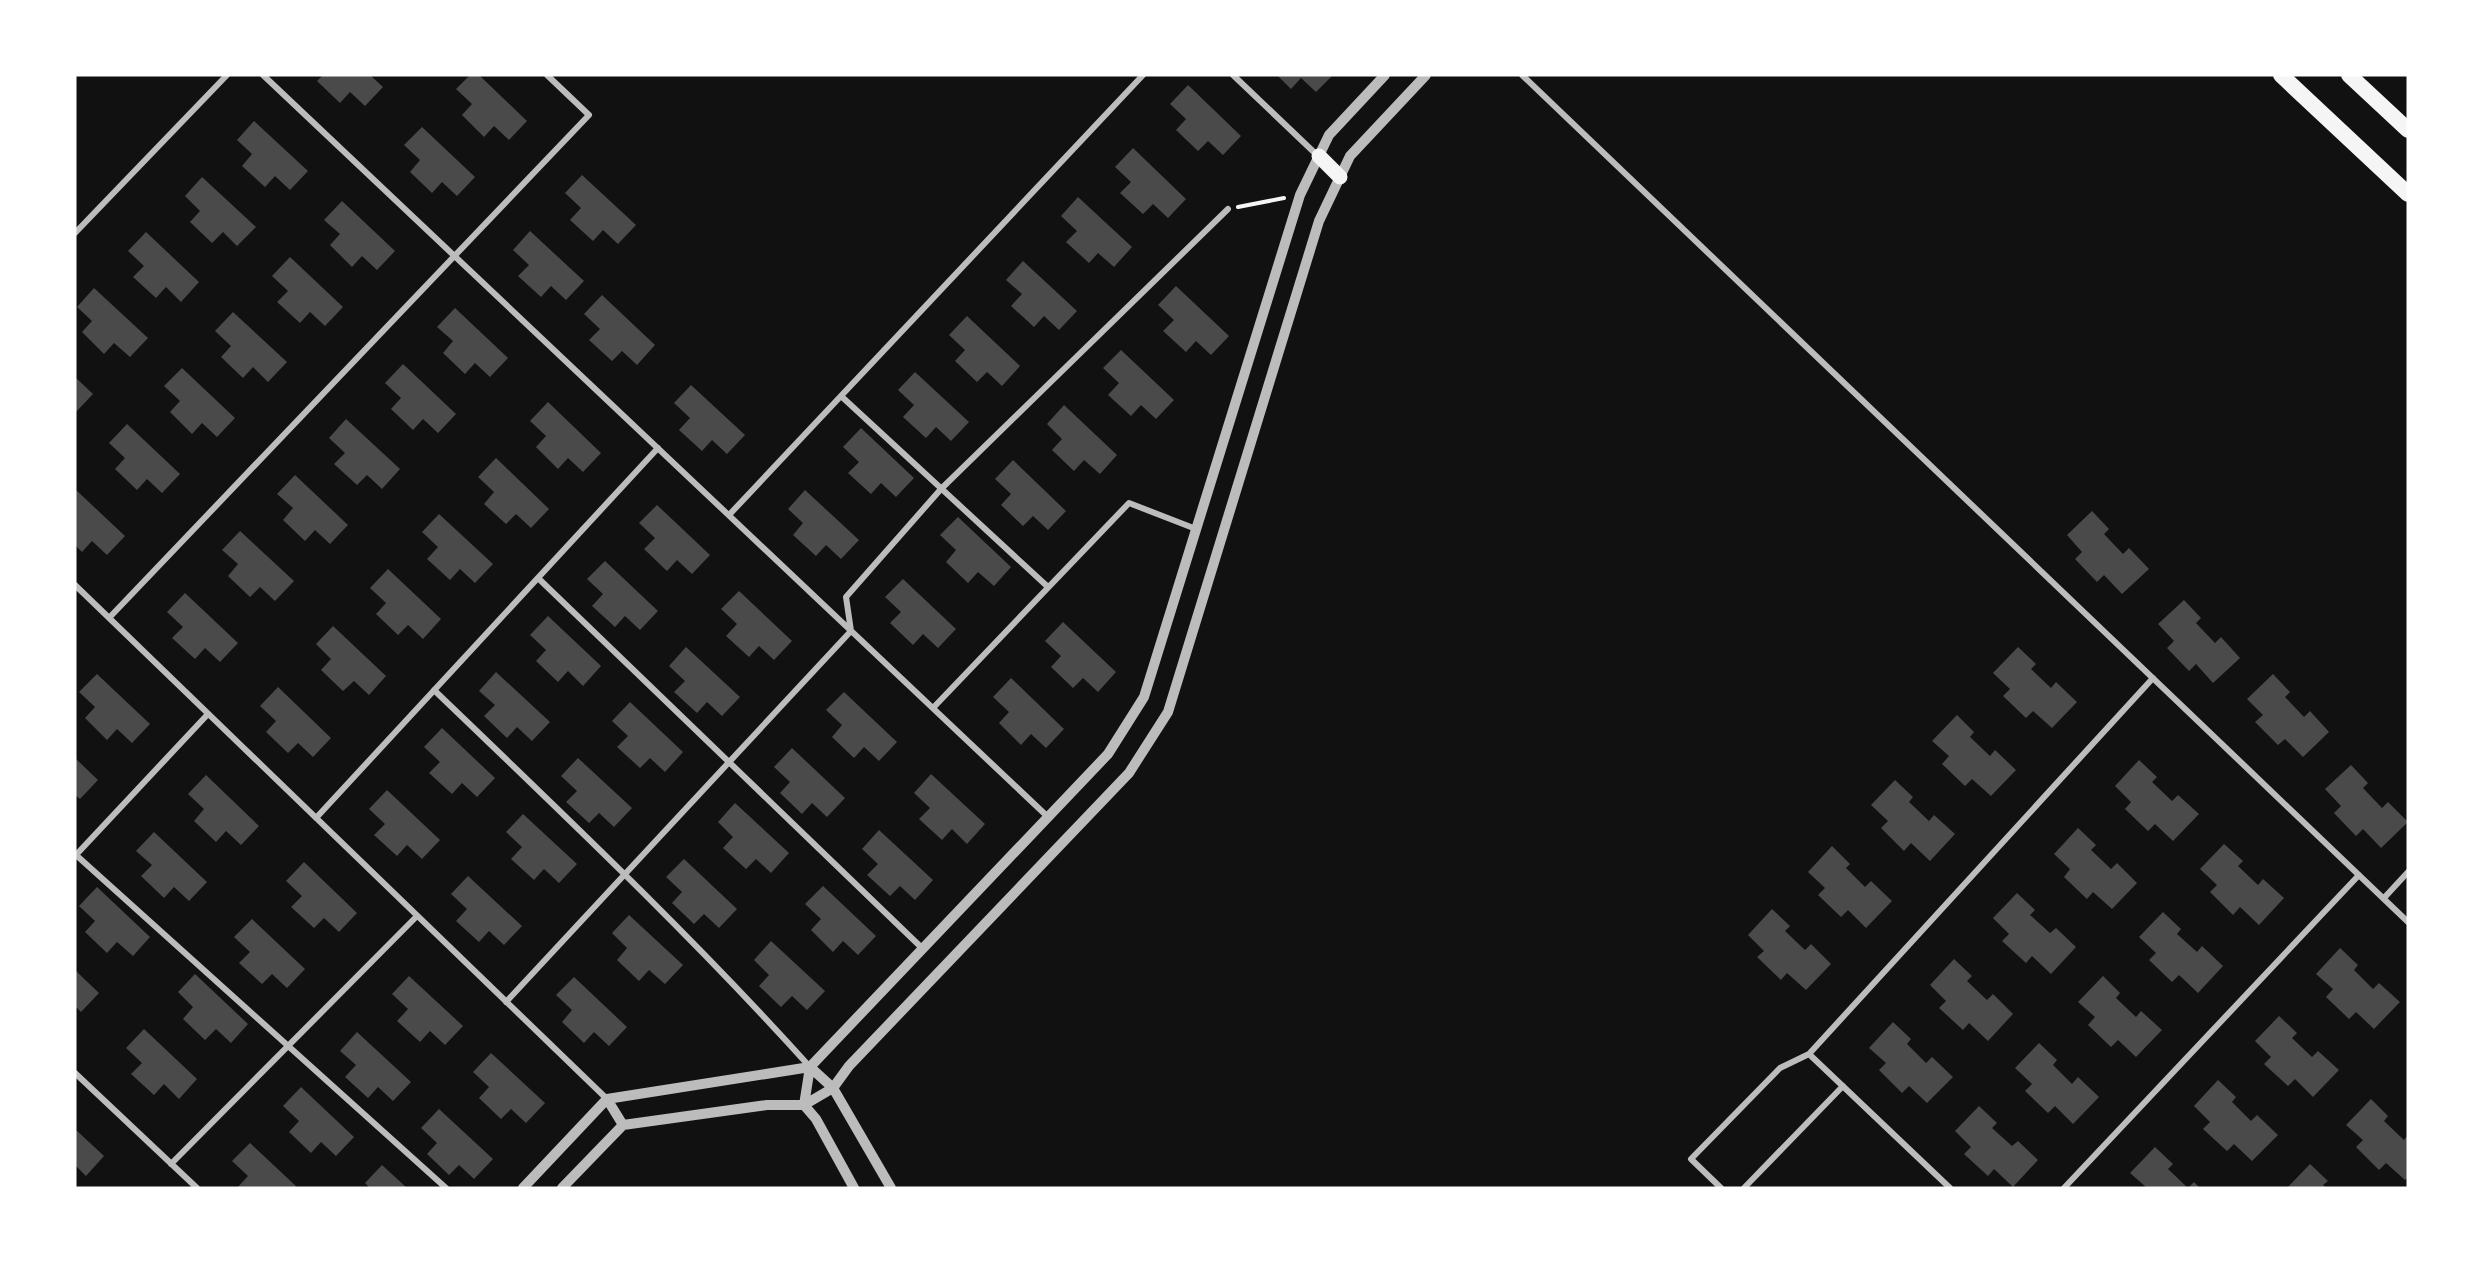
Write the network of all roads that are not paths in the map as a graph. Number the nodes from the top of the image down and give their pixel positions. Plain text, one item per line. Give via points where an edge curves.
1 (227, 75) edge
2 (263, 75) edge
3 (547, 75) edge
4 (1143, 75) edge
5 (1233, 75) edge
6 (1385, 75) edge
7 (1426, 75) edge
8 (1522, 75) edge
9 (2281, 75) edge
10 (2349, 75) edge
11 (2408, 130) edge
12 (1319, 156) junction
13 (1340, 177) junction
14 (2408, 194) edge
15 (1228, 209) road end
16 (75, 233) edge
17 (455, 256) junction
18 (841, 396) junction
19 (658, 448) junction
20 (941, 489) junction
21 (729, 515) junction
22 (1196, 529) junction
23 (538, 578) junction
24 (75, 585) edge
25 (1048, 587) junction
26 (109, 618) junction
27 (851, 631) junction
28 (2153, 678) junction
29 (434, 690) junction
30 (933, 708) junction
31 (208, 714) junction
32 (728, 763) junction
33 (1048, 817) junction
34 (316, 818) junction
35 (75, 856) edge
36 (2408, 872) edge
37 (625, 874) junction
38 (2359, 875) junction
39 (2384, 898) junction
40 (417, 916) junction
41 (2408, 922) edge
42 (923, 949) junction
43 (506, 1002) junction
44 (289, 1046) junction
45 (1809, 1054) junction
46 (810, 1067) junction
47 (75, 1073) edge
48 (1843, 1086) junction
49 (833, 1088) junction
50 (607, 1099) junction
51 (804, 1105) junction
52 (622, 1125) junction
53 (171, 1164) junction
54 (197, 1188) edge
55 (446, 1188) edge
56 (523, 1188) edge
57 (562, 1188) edge
58 (854, 1188) edge
59 (891, 1188) edge
60 (1721, 1188) edge
61 (1744, 1188) edge
62 (1950, 1188) edge
63 (2064, 1188) edge

1 - 16 street
2 - 17 street
3 - 17 street via 590,115
4 - 18 street
5 - 12 street
6 - 12 street via 1329,135
7 - 13 street via 1350,156
8 - 28 street
9 - 14 highway
10 - 11 highway
12 - 13 main road
12 - 22 street via 1300,195
13 - 49 street via 1319,220 1168,712 1129,772 849,1066
15 - 20 street
17 - 19 street
17 - 26 street
18 - 20 street
18 - 21 street
19 - 21 street
19 - 23 street
20 - 25 street
20 - 27 street via 846,597
21 - 27 street
22 - 25 street via 1129,503
22 - 33 street via 1144,697 1108,754
23 - 29 street
23 - 32 street
24 - 26 street
25 - 30 street
26 - 31 street
27 - 30 street
27 - 32 street
28 - 38 street
28 - 45 street
29 - 34 street
29 - 37 street
30 - 33 street
31 - 34 street
31 - 35 street
32 - 37 street
32 - 42 street
33 - 42 street
34 - 40 street
35 - 44 street
36 - 39 street
37 - 43 street
37 - 46 street
38 - 39 street
38 - 63 street
39 - 41 street
40 - 43 street
40 - 44 street
42 - 46 street
43 - 50 street
44 - 53 street
44 - 55 street
45 - 48 street
45 - 60 street via 1780,1068 1691,1159
46 - 49 street
46 - 50 street
46 - 51 street
47 - 53 street
48 - 61 street
48 - 62 street
49 - 51 street
49 - 59 street
50 - 52 street
50 - 56 street
51 - 52 street via 767,1105
51 - 58 street via 816,1119
52 - 57 street
53 - 54 street

